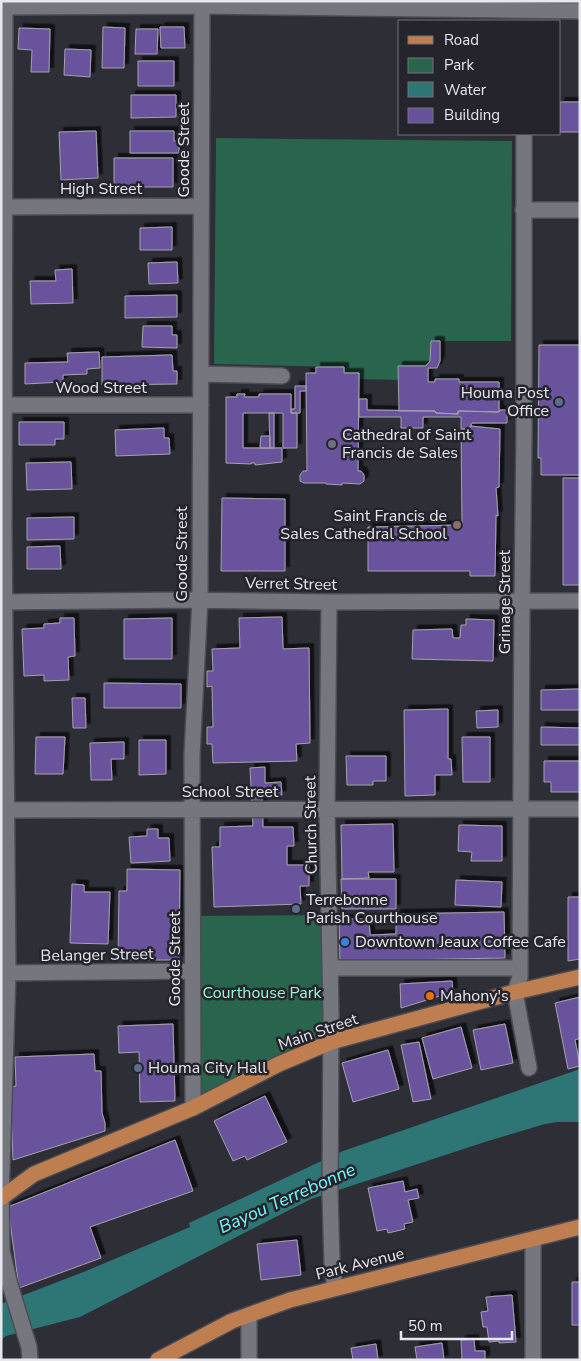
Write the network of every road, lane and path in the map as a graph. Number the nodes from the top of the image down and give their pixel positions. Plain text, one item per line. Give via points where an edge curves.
1 (202, 4) edge
2 (4, 5) edge
3 (524, 11) edge
4 (580, 11) edge
5 (524, 135) edge
6 (201, 206) junction
7 (3, 207) edge
8 (523, 210) junction
9 (580, 210) edge
10 (201, 374) junction
11 (282, 376) dead end
12 (3, 405) edge
13 (201, 405) junction
14 (200, 600) junction
15 (522, 600) junction
16 (580, 601) edge
17 (3, 602) edge
18 (329, 602) junction
19 (327, 809) junction
20 (522, 809) junction
21 (580, 809) edge
22 (4, 810) edge
23 (192, 810) junction
24 (5, 932) edge
25 (330, 968) junction
26 (520, 968) junction
27 (192, 971) junction
28 (5, 973) edge
29 (580, 977) edge
30 (515, 992) junction
31 (331, 1042) junction
32 (530, 1068) dead end
33 (193, 1108) junction
34 (1, 1198) edge
35 (580, 1227) edge
36 (533, 1239) junction
37 (335, 1288) junction
38 (249, 1315) junction
39 (30, 1354) edge
40 (158, 1360) edge
41 (249, 1360) edge
42 (532, 1360) edge

1 - 2 street
1 - 3 street
1 - 6 street, Goode Street
2 - 7 street
3 - 4 street
5 - 8 street, Grinage Street
6 - 7 street, High Street
6 - 10 street, Goode Street
7 - 12 street
8 - 9 street
8 - 15 street, Grinage Street
10 - 11 street
10 - 13 street, Goode Street
12 - 13 street, Wood Street
12 - 17 street
13 - 14 street, Goode Street
14 - 17 street, Verret Street
14 - 18 street, Verret Street
14 - 23 street, Goode Street
15 - 16 street, Verret Street
15 - 18 street, Verret Street
15 - 20 street, Grinage Street
17 - 22 street
18 - 19 street, Church Street
19 - 20 street, School Street
19 - 23 street, School Street
19 - 25 street, Church Street
20 - 21 street, School Street
20 - 26 street, Grinage Street
22 - 23 street, School Street
22 - 24 street
23 - 27 street, Goode Street
24 - 28 street
25 - 26 street
25 - 31 street, Church Street
26 - 30 street, Grinage Street
27 - 28 street, Belanger Street
27 - 33 street, Goode Street
28 - 34 street
29 - 30 main road, Main Street
30 - 31 main road, Main Street
30 - 32 street, Grinage Street
31 - 33 main road, Main Street via 279,1064
31 - 37 street, Church Street via 330,1194
33 - 34 main road, Main Street via 34,1174
34 - 39 street via 2,1251
35 - 36 main road, Park Avenue
36 - 37 main road, Park Avenue
36 - 42 street
37 - 38 main road, Park Avenue
38 - 40 main road, Park Avenue
38 - 41 street

